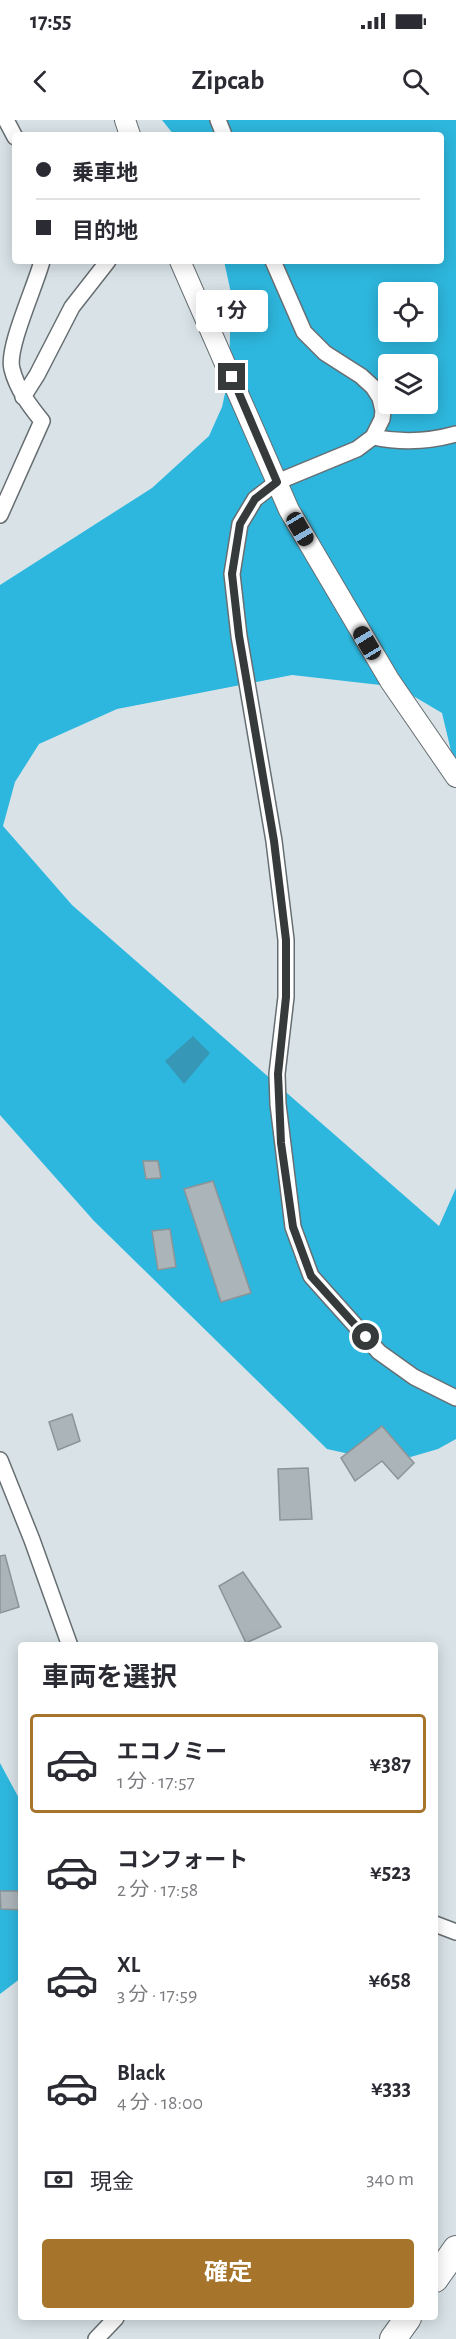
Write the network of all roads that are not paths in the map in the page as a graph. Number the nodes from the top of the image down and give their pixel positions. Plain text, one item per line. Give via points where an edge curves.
1 (41, 264) edge
2 (106, 264) edge
3 (181, 264) edge
4 (274, 264) edge
5 (22, 397) junction
6 (456, 434) edge
7 (373, 437) junction
8 (277, 482) junction
9 (0, 515) edge
10 (456, 777) edge
11 (456, 1398) edge
12 (0, 1460) edge
13 (69, 1642) edge
14 (438, 1925) edge
15 (456, 1932) edge
16 (456, 2249) edge
17 (438, 2275) edge
18 (114, 2320) edge
19 (407, 2320) edge
20 (96, 2339) edge
21 (393, 2339) edge

1 - 5 street via 15,341 11,367
2 - 5 street via 72,308
3 - 8 street
4 - 7 street via 304,332 325,353 361,376 380,398 382,419
5 - 9 street via 42,422
6 - 7 street via 413,442
7 - 8 street via 343,456
8 - 10 street via 289,510 390,681
8 - 11 street via 255,499 240,524 232,574 286,940 278,1104 293,1227 311,1276 379,1352 414,1377
12 - 13 street
14 - 15 street
16 - 17 highway
18 - 20 street
19 - 21 highway

